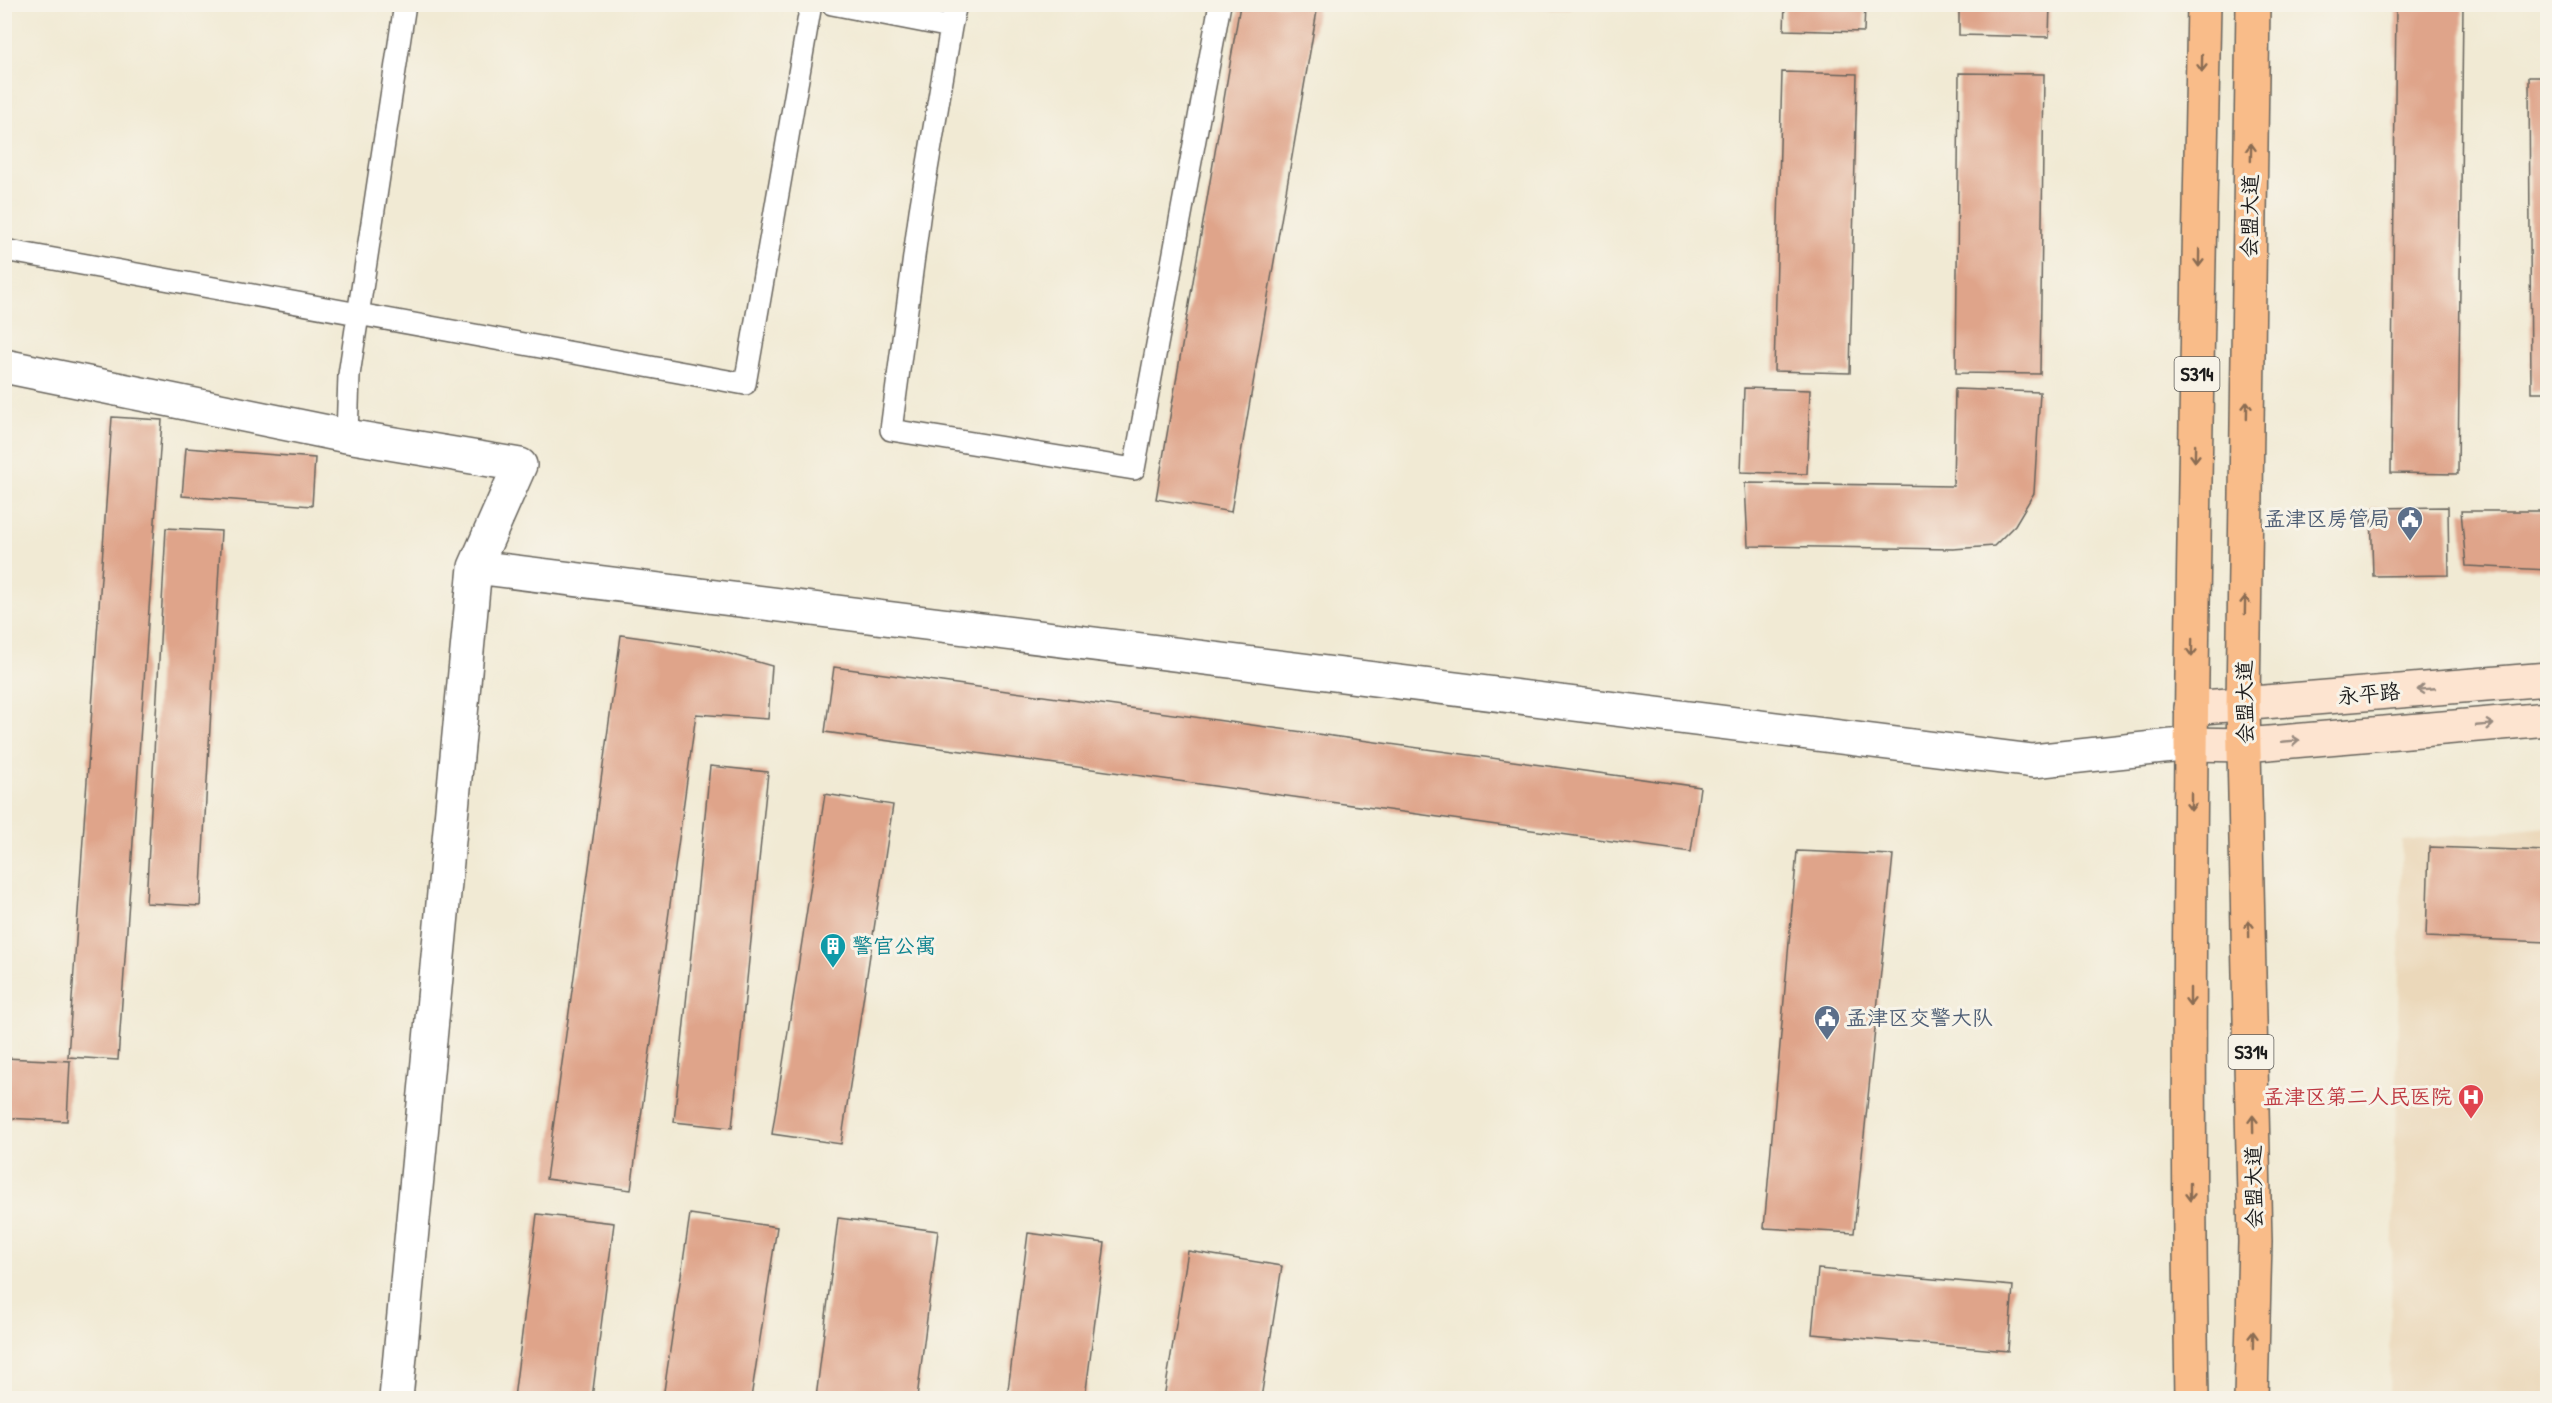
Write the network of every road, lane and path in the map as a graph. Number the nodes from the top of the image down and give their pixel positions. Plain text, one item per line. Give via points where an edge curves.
1 (405, 4) edge
2 (811, 4) edge
3 (832, 4) edge
4 (956, 4) edge
5 (1220, 4) edge
6 (2204, 4) edge
7 (2253, 4) edge
8 (951, 27) junction
9 (4, 250) edge
10 (357, 315) junction
11 (4, 366) edge
12 (347, 436) junction
13 (475, 567) junction
14 (2547, 679) edge
15 (2243, 705) junction
16 (2190, 708) junction
17 (2547, 719) edge
18 (2191, 744) junction
19 (2245, 745) junction
20 (396, 1398) edge
21 (2192, 1398) edge
22 (2251, 1398) edge

1 - 10 lane
2 - 10 lane via 745,384
3 - 8 lane
4 - 8 lane
5 - 8 lane via 1134,470 891,430 920,211
6 -> 16 main road, S314
15 -> 7 main road, 会盟大道 / S314
9 - 10 lane
10 - 12 lane via 349,375
11 - 12 street
12 - 13 street via 520,465
13 - 18 street via 2033,761
13 - 20 street
14 -> 15 main road, 永平路
15 - 16 main road, 永平路
15 - 19 main road, 会盟大道 / S314
16 - 18 main road, S314
19 -> 17 main road, 永平路
18 - 19 main road, 永平路
18 -> 21 main road, S314
22 -> 19 main road, 会盟大道 / S314 via 2255,1242

